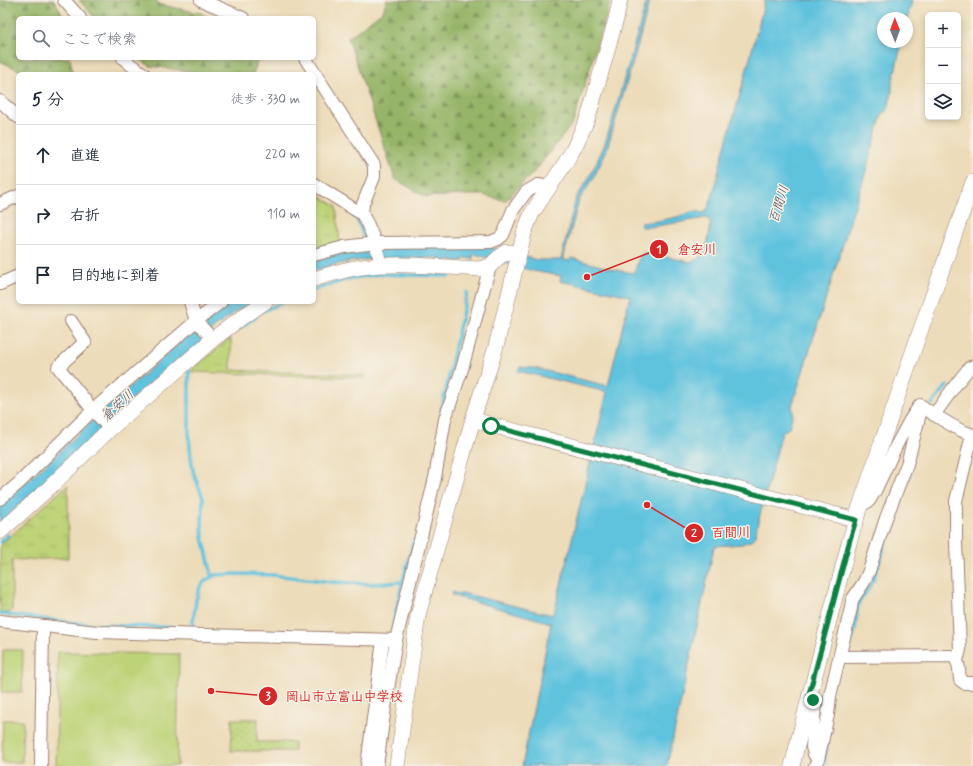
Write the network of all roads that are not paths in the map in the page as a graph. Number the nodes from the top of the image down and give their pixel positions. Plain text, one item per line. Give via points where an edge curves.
1 (64, 0) edge
2 (201, 0) edge
3 (620, 0) edge
4 (78, 16) edge
5 (237, 16) edge
6 (125, 60) edge
7 (306, 60) edge
8 (141, 72) edge
9 (314, 72) edge
10 (316, 75) edge
11 (0, 101) edge
12 (16, 115) edge
13 (973, 182) edge
14 (316, 185) edge
15 (550, 187) junction
16 (16, 197) edge
17 (0, 204) edge
18 (362, 214) junction
19 (369, 243) junction
20 (519, 253) junction
21 (316, 254) edge
22 (381, 266) junction
23 (490, 266) junction
24 (16, 277) edge
25 (316, 277) edge
26 (0, 284) edge
27 (191, 304) edge
28 (218, 304) edge
29 (262, 304) edge
30 (70, 321) dead end
31 (196, 321) junction
32 (212, 338) junction
33 (973, 366) edge
34 (922, 406) junction
35 (94, 411) junction
36 (934, 414) junction
37 (472, 419) junction
38 (108, 427) junction
39 (972, 435) edge
40 (0, 499) edge
41 (860, 506) junction
42 (856, 520) junction
43 (0, 532) edge
44 (0, 621) edge
45 (42, 626) junction
46 (383, 640) junction
47 (396, 640) junction
48 (845, 657) junction
49 (957, 660) junction
50 (973, 683) edge
51 (808, 698) junction
52 (817, 763) edge
53 (41, 766) edge
54 (367, 766) edge
55 (377, 766) edge
56 (397, 766) edge
57 (792, 766) edge

1 - 4 street
2 - 5 street
3 - 15 street via 588,118 574,148
6 - 8 street
7 - 9 street
10 - 18 street via 374,165 374,177 363,204
11 - 12 street
13 - 41 street
14 - 18 street
15 - 19 street via 538,185 526,192 513,210 503,235 498,240
15 - 20 street via 532,213
16 - 17 street
18 - 19 street via 366,221
19 - 21 street
19 - 22 street
20 - 23 street via 507,252
20 - 37 street via 495,350
22 - 23 street via 479,270
22 - 25 street via 339,271
23 - 47 street via 462,369 445,418 435,478
24 - 26 street
27 - 31 street
28 - 31 street
29 - 32 street
30 - 35 street via 85,342 58,367
31 - 32 street
31 - 35 street
32 - 38 street
33 - 36 street
34 - 36 street
34 - 41 street via 920,405 910,420 869,501
34 - 48 street via 907,464 869,571 852,600
35 - 38 street
35 - 40 street
36 - 39 street
37 - 42 street
37 - 56 street via 418,616
38 - 43 street via 49,488
39 - 49 street via 956,501 960,650
41 - 42 street
42 - 51 street
44 - 45 street
45 - 46 street via 97,632
45 - 53 street
46 - 47 street
46 - 54 street
47 - 55 street
48 - 49 street via 951,656
48 - 52 street via 830,696
49 - 50 street via 960,680 964,683
51 - 52 street via 813,700 815,705 812,747
51 - 57 street

